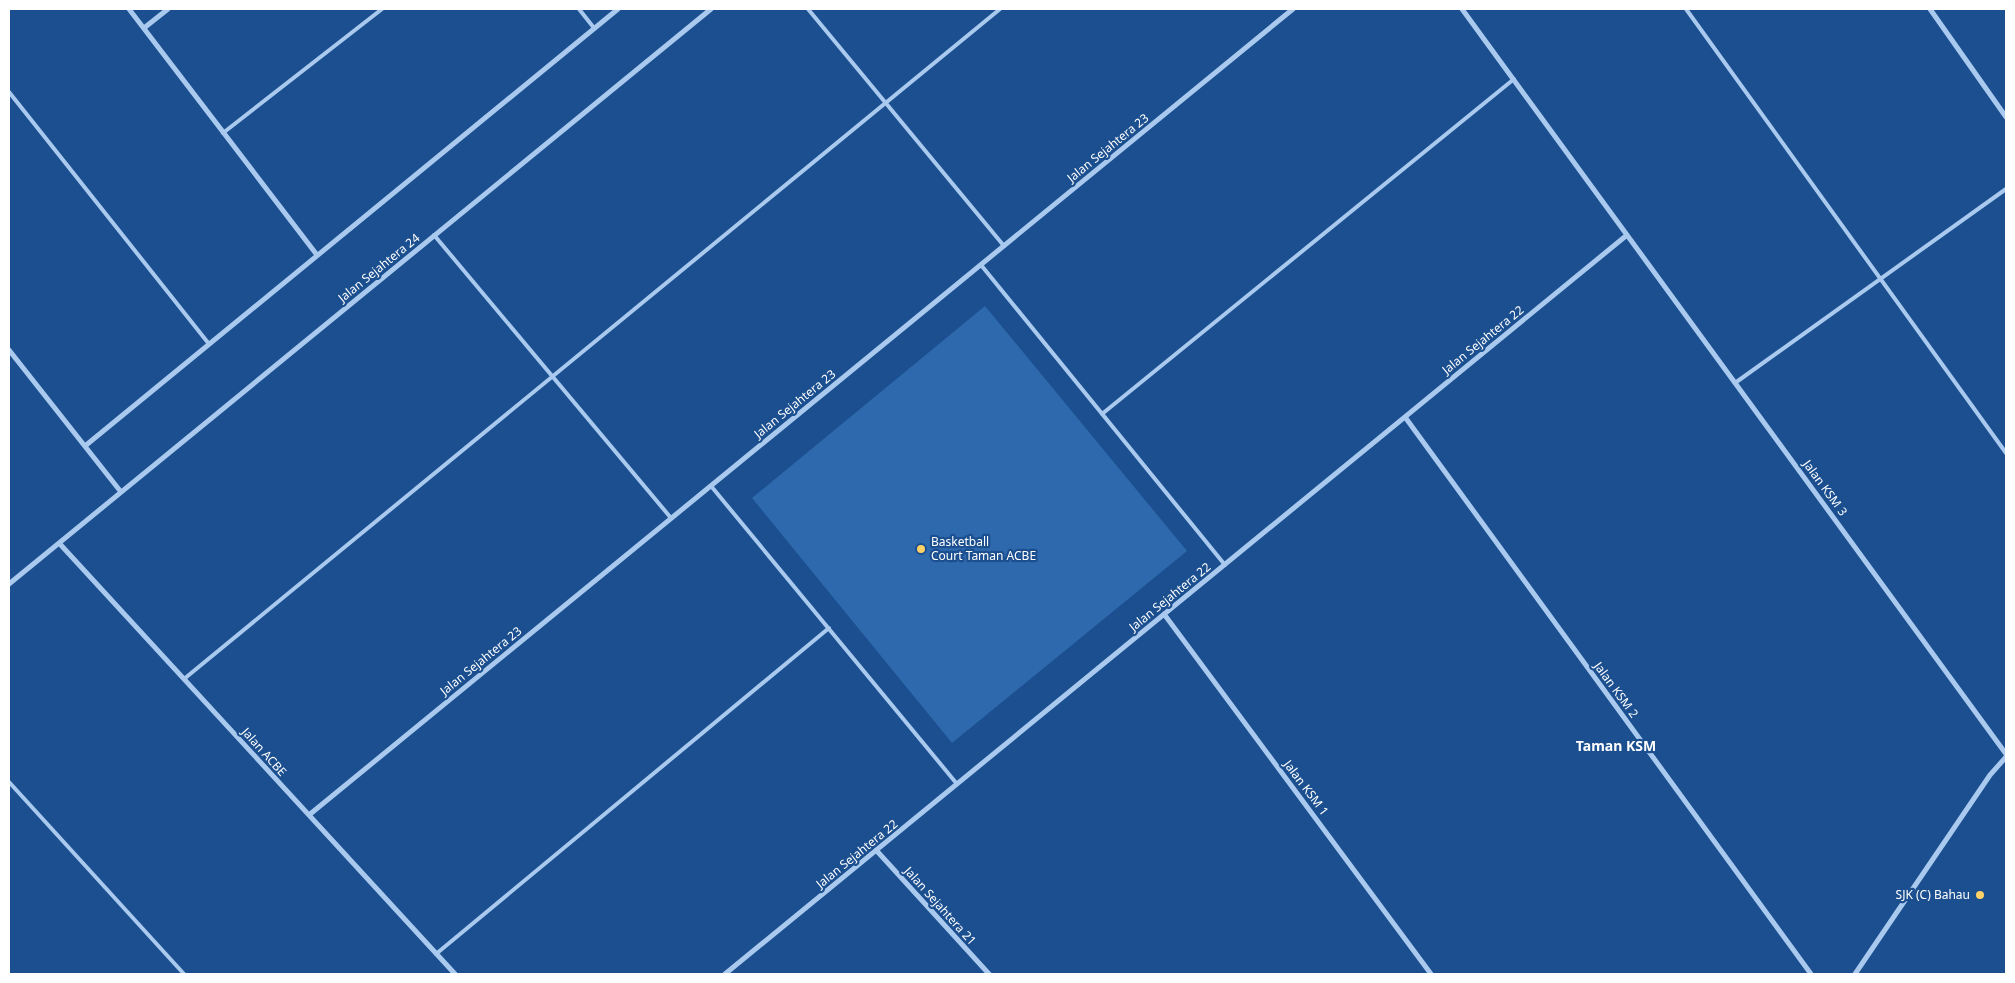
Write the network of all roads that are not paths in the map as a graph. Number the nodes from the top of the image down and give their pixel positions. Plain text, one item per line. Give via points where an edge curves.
1 (129, 9) edge
2 (168, 9) edge
3 (382, 9) edge
4 (580, 9) edge
5 (618, 9) edge
6 (712, 9) edge
7 (808, 9) edge
8 (1000, 9) edge
9 (1293, 9) edge
10 (1464, 9) edge
11 (1686, 9) edge
12 (1930, 9) edge
13 (144, 28) junction
14 (594, 28) junction
15 (1514, 79) junction
16 (9, 92) edge
17 (885, 103) junction
18 (2006, 118) edge
19 (223, 134) junction
20 (2006, 189) edge
21 (1627, 234) junction
22 (434, 235) junction
23 (1004, 246) junction
24 (317, 255) junction
25 (981, 265) junction
26 (1880, 278) junction
27 (209, 344) junction
28 (9, 350) edge
29 (552, 376) junction
30 (1736, 383) junction
31 (1102, 414) junction
32 (1405, 417) junction
33 (85, 446) junction
34 (2006, 453) edge
35 (711, 486) junction
36 (121, 492) junction
37 (671, 518) junction
38 (59, 543) junction
39 (1225, 564) junction
40 (9, 584) edge
41 (1164, 614) junction
42 (829, 628) junction
43 (184, 679) junction
44 (2006, 756) edge
45 (9, 782) edge
46 (957, 784) junction
47 (309, 815) junction
48 (876, 850) junction
49 (436, 954) junction
50 (184, 974) edge
51 (454, 974) edge
52 (725, 974) edge
53 (989, 974) edge
54 (1431, 974) edge
55 (1811, 974) edge
56 (1856, 974) edge

1 - 13 street
2 - 13 street
3 - 19 lane
4 - 14 lane
5 - 14 street
6 - 22 street, Jalan Sejahtera 24
7 - 17 lane
8 - 17 lane
9 - 23 street, Jalan Sejahtera 23
10 - 15 street, Jalan KSM 3
11 - 26 lane
12 - 18 street
13 - 19 street
14 - 24 street
15 - 21 street, Jalan KSM 3
15 - 31 lane
16 - 27 lane
17 - 23 lane
17 - 29 lane
19 - 24 street
20 - 26 lane
21 - 30 street, Jalan KSM 3
21 - 32 street, Jalan Sejahtera 22
22 - 29 lane
22 - 36 street, Jalan Sejahtera 24
23 - 25 street, Jalan Sejahtera 23
24 - 27 street
25 - 31 lane
25 - 35 street, Jalan Sejahtera 23
26 - 30 lane
26 - 34 lane
27 - 33 street
28 - 33 street
29 - 37 lane
29 - 43 lane
30 - 44 street, Jalan KSM 3
31 - 39 lane
32 - 39 street, Jalan Sejahtera 22
32 - 55 street, Jalan KSM 2
33 - 36 street
35 - 37 street, Jalan Sejahtera 23
35 - 42 lane
36 - 38 street, Jalan Sejahtera 24
37 - 47 street, Jalan Sejahtera 23
38 - 40 street, Jalan Sejahtera 24
38 - 43 street, Jalan ACBE
39 - 41 street, Jalan Sejahtera 22
41 - 46 street, Jalan Sejahtera 22
41 - 54 street, Jalan KSM 1
42 - 46 lane
42 - 49 lane
43 - 47 street, Jalan ACBE
44 - 56 street
45 - 50 lane
46 - 48 street, Jalan Sejahtera 22
47 - 49 street, Jalan ACBE
48 - 52 street, Jalan Sejahtera 22
48 - 53 street, Jalan Sejahtera 21
49 - 51 street, Jalan ACBE

